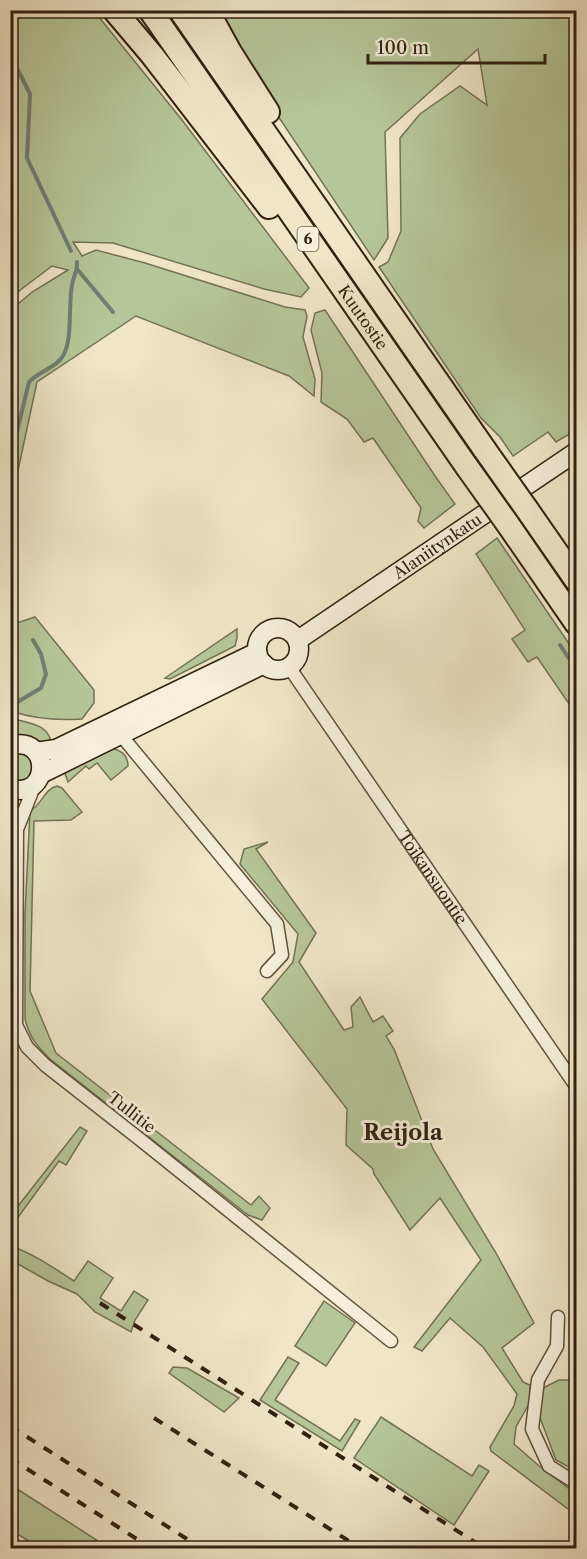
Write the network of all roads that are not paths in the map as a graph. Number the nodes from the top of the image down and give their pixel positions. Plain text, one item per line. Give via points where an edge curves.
1 (114, 10) edge
2 (150, 10) edge
3 (180, 10) edge
4 (207, 10) edge
5 (479, 442) junction
6 (576, 452) edge
7 (461, 458) junction
8 (576, 580) edge
9 (576, 623) edge
10 (298, 640) junction
11 (260, 658) junction
12 (289, 668) junction
13 (120, 734) junction
14 (10, 746) edge
15 (36, 752) junction
16 (38, 779) junction
17 (10, 788) edge
18 (10, 798) edge
19 (17, 828) junction
20 (267, 971) dead end
21 (576, 1086) edge
22 (558, 1317) dead end
23 (391, 1341) dead end
24 (576, 1483) edge

1 - 7 highway
2 - 7 highway, Kuutostie / 6
3 - 5 highway, Kuutostie / 6
4 - 5 highway
5 - 8 highway, Kuutostie / 6, bridge
6 - 10 main road, Alaniitynkatu
7 - 9 highway, Kuutostie / 6, bridge
10 - 11 main road via 284,628 272,628 261,637
10 - 12 main road via 300,652
11 - 12 main road via 273,670
11 - 13 main road
11 - 15 main road via 57,749
12 - 21 street, Toikansuontie
13 - 16 main road
13 - 20 street via 277,924 282,955
14 - 15 main road via 23,745
15 - 16 main road via 42,762
16 - 17 main road via 22,790
16 - 19 street, Tullitie
18 - 19 street, Tullitie
19 - 23 street, Tullitie via 15,1025 27,1047
22 - 24 street via 557,1346 538,1380 532,1429 549,1466

